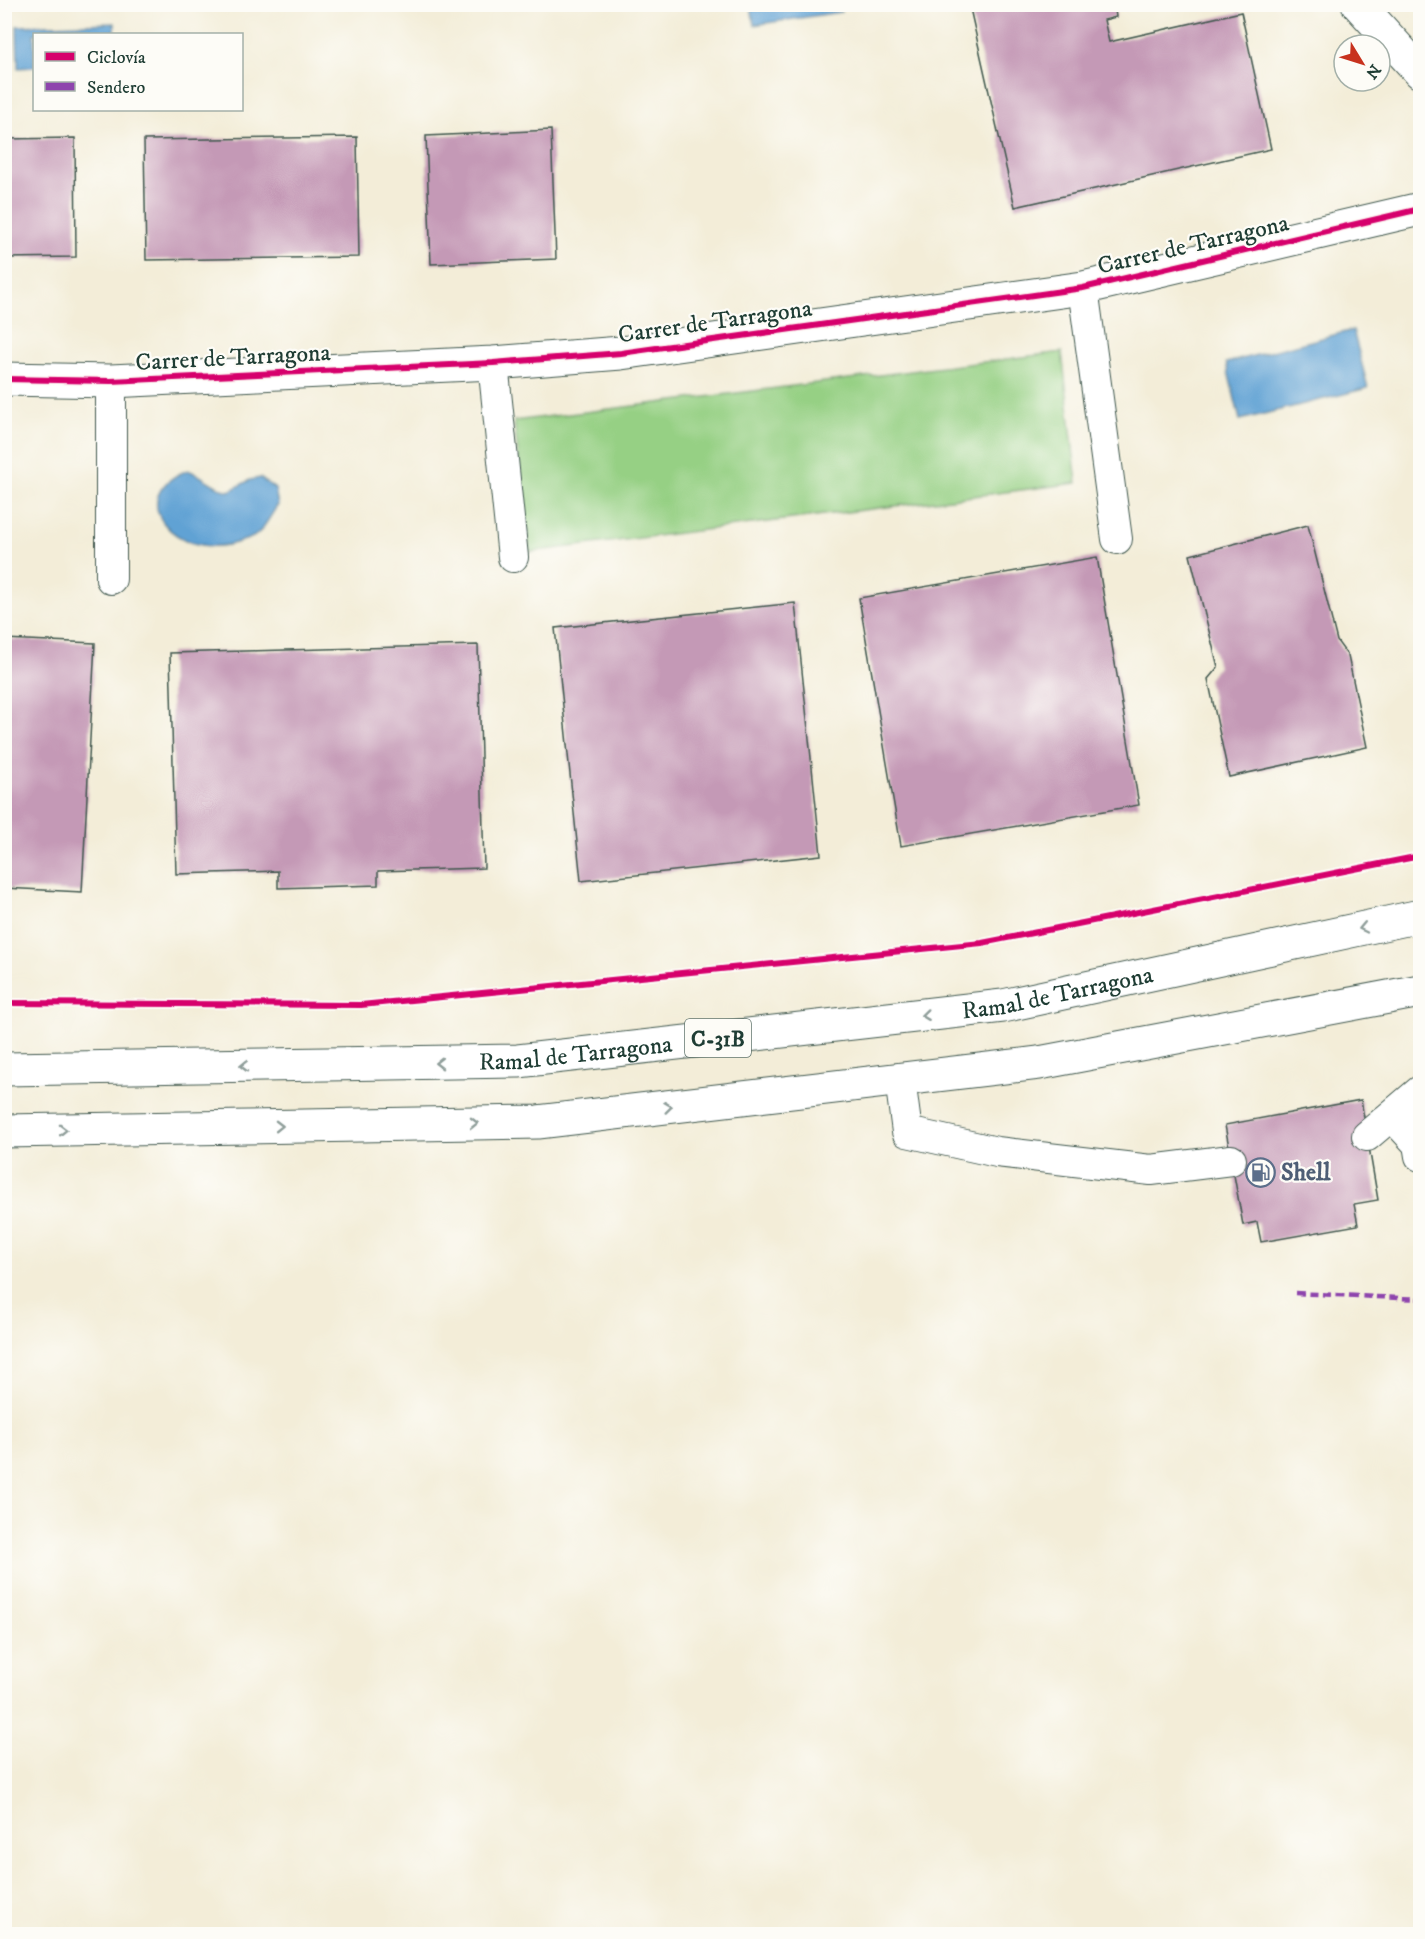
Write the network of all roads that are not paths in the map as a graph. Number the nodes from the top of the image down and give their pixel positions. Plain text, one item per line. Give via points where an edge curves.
1 (1358, 4) edge
2 (1420, 72) edge
3 (1420, 209) edge
4 (1083, 288) junction
5 (493, 363) junction
6 (4, 379) edge
7 (111, 381) junction
8 (1117, 539) dead end
9 (513, 557) dead end
10 (111, 579) dead end
11 (1420, 916) edge
12 (1420, 991) edge
13 (4, 1069) edge
14 (900, 1079) junction
15 (1420, 1091) edge
16 (1392, 1116) junction
17 (4, 1131) edge
18 (1367, 1136) dead end
19 (1420, 1148) edge
20 (1231, 1160) dead end

1 - 2 main road
3 - 4 main road, Carrer de Tarragona
4 - 5 main road, Carrer de Tarragona via 621,353
4 - 8 lane
5 - 7 main road, Carrer de Tarragona
5 - 9 lane
6 - 7 main road, Carrer de Tarragona
7 - 10 lane
11 -> 13 main road, Ramal de Tarragona / C-31B via 1003,1006 518,1061
12 - 14 main road via 1039,1064
17 -> 14 main road via 538,1122
14 - 20 lane via 907,1132 997,1152 1151,1170
15 - 16 lane
16 - 18 lane
16 - 19 lane

